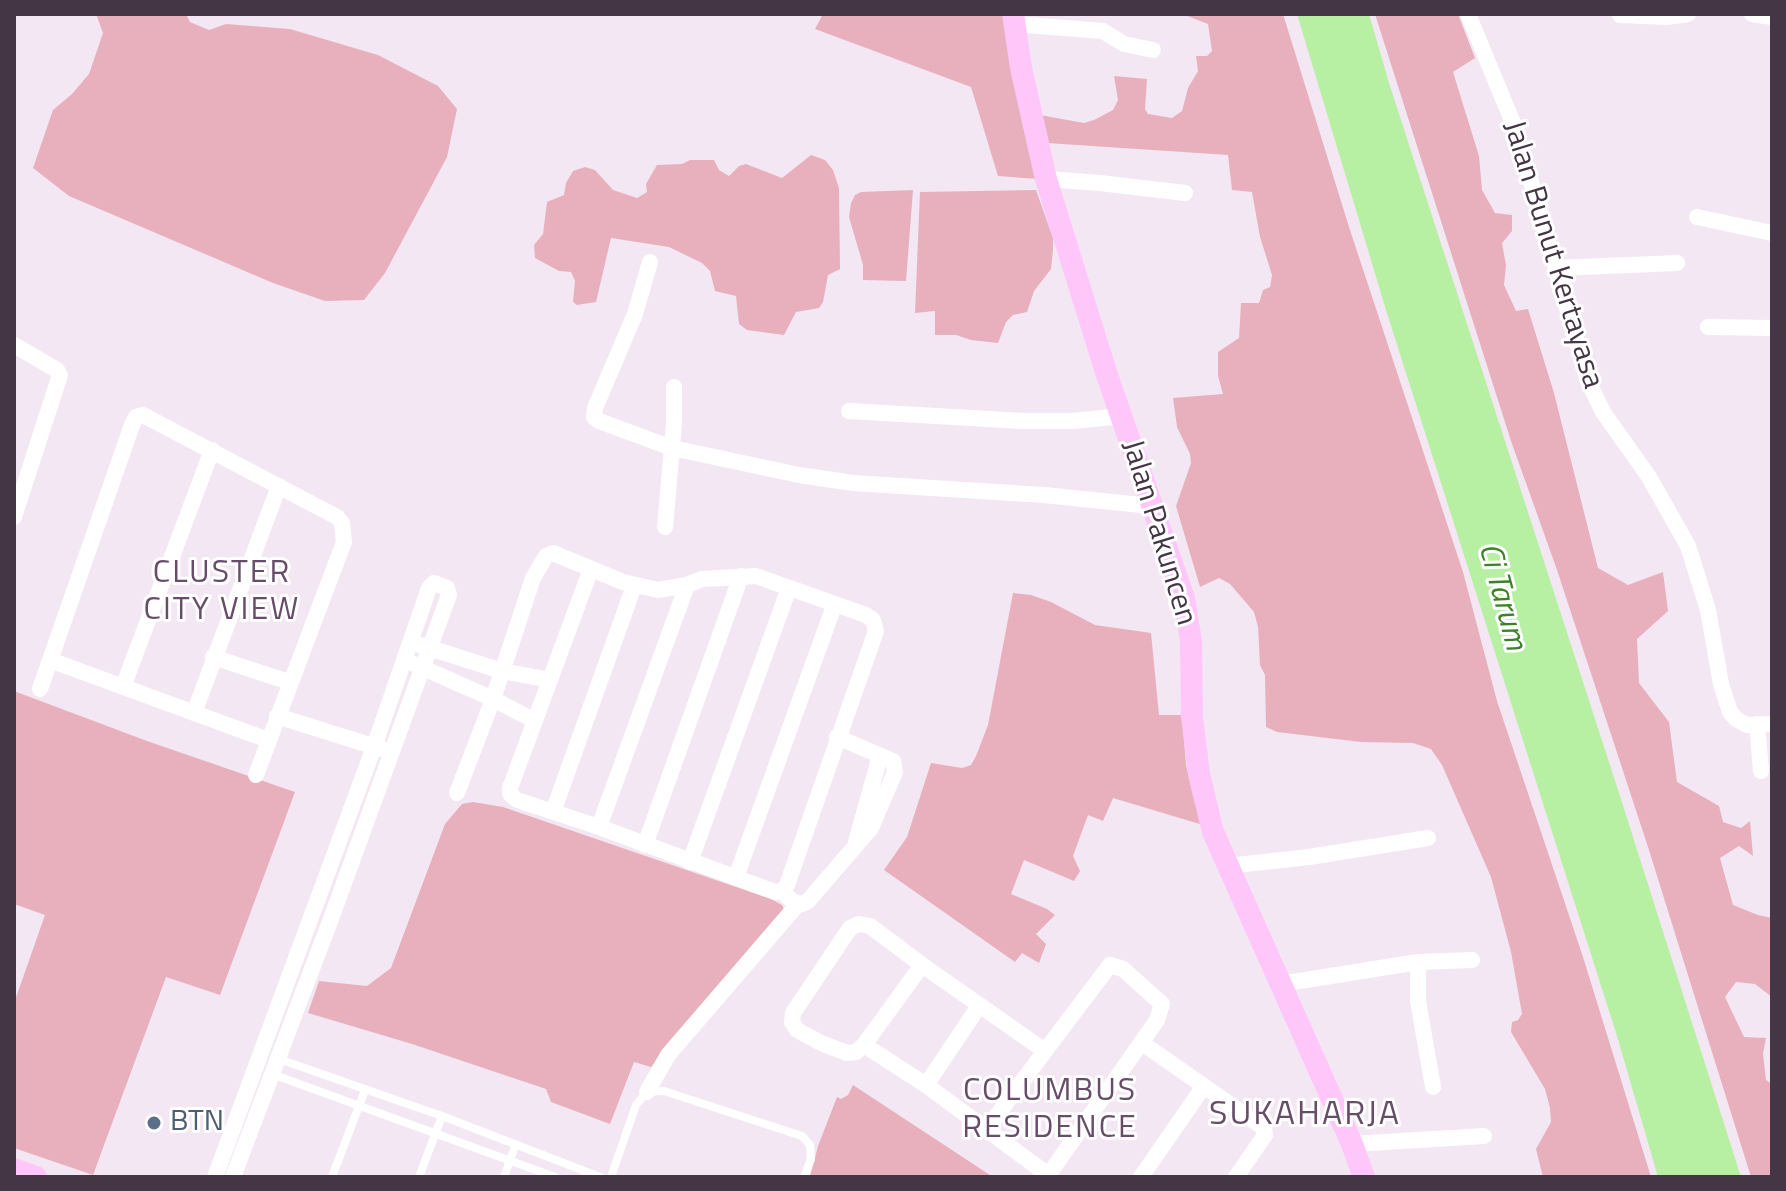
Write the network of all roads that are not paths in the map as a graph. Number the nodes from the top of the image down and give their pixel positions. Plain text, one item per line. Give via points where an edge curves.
1 (1468, 14) edge
2 (1688, 14) edge
3 (1752, 14) edge
4 (1620, 15) edge
5 (1772, 17) edge
6 (1014, 19) edge
7 (1153, 50) dead end
8 (1046, 179) junction
9 (1185, 193) dead end
10 (1697, 217) dead end
11 (1772, 233) edge
12 (650, 262) dead end
13 (1677, 263) dead end
14 (1557, 268) junction
15 (1708, 327) dead end
16 (1772, 328) edge
17 (14, 345) edge
18 (674, 387) dead end
19 (849, 411) dead end
20 (1121, 416) junction
21 (672, 448) junction
22 (212, 450) junction
23 (279, 486) junction
24 (1151, 506) junction
25 (14, 517) edge
26 (665, 527) dead end
27 (591, 569) junction
28 (741, 576) junction
29 (687, 585) junction
30 (634, 586) junction
31 (789, 588) junction
32 (834, 606) junction
33 (411, 642) junction
34 (428, 649) junction
35 (213, 657) junction
36 (50, 660) junction
37 (404, 660) junction
38 (422, 667) junction
39 (502, 671) junction
40 (550, 680) junction
41 (289, 682) junction
42 (123, 687) junction
43 (40, 689) dead end
44 (493, 699) junction
45 (194, 713) junction
46 (277, 716) junction
47 (535, 721) junction
48 (1764, 724) edge
49 (837, 737) junction
50 (268, 740) junction
51 (374, 747) junction
52 (391, 752) junction
53 (1761, 771) dead end
54 (256, 775) dead end
55 (457, 793) dead end
56 (553, 812) junction
57 (599, 827) junction
58 (1428, 838) dead end
59 (645, 845) junction
60 (690, 862) junction
61 (1227, 866) junction
62 (736, 877) junction
63 (782, 891) junction
64 (798, 904) junction
65 (1472, 960) dead end
66 (1418, 962) junction
67 (922, 965) junction
68 (1281, 984) junction
69 (979, 1006) junction
70 (1142, 1043) junction
71 (864, 1045) junction
72 (1045, 1051) junction
73 (275, 1066) junction
74 (926, 1085) junction
75 (1204, 1086) junction
76 (1433, 1087) dead end
77 (365, 1090) junction
78 (647, 1092) junction
79 (360, 1105) junction
80 (442, 1116) junction
81 (986, 1130) junction
82 (437, 1132) junction
83 (1484, 1136) dead end
84 (1352, 1144) junction
85 (515, 1146) junction
86 (511, 1160) junction
87 (14, 1169) edge
88 (1049, 1176) edge
89 (36, 1177) edge
90 (215, 1177) edge
91 (233, 1177) edge
92 (332, 1177) edge
93 (419, 1177) edge
94 (504, 1177) edge
95 (555, 1177) edge
96 (600, 1177) edge
97 (611, 1177) edge
98 (804, 1177) edge
99 (1141, 1177) edge
100 (1236, 1177) edge
101 (1364, 1177) edge

1 - 14 street, Jalan Bunut Kertayasa via 1513,123
2 - 4 street
3 - 5 street
6 - 7 street via 1103,31 1124,44
6 - 8 street, Jalan Pakuncen
8 - 9 street
8 - 20 street, Jalan Pakuncen
10 - 11 street
12 - 21 street via 594,417
13 - 14 street
14 - 48 street, Jalan Bunut Kertayasa via 1596,399 1688,546 1730,712 1747,725
15 - 16 street
17 - 25 street via 60,375
18 - 21 street
19 - 20 street via 1023,421
20 - 24 street, Jalan Pakuncen
21 - 24 street via 853,483
21 - 26 street
22 - 23 street
22 - 36 street via 143,415 136,417
22 - 42 street
23 - 35 street
23 - 41 street via 337,517 344,529 344,542
24 - 61 street, Jalan Pakuncen via 1184,598 1199,774
27 - 30 street
27 - 39 street via 553,553 546,556 533,578
27 - 40 street
28 - 29 street
28 - 31 street
28 - 59 street
29 - 30 street via 658,590
29 - 57 street
30 - 56 street
31 - 32 street
31 - 60 street
32 - 49 street via 866,615 876,631
32 - 62 street
33 - 34 street
33 - 34 street via 430,584 447,588
33 - 37 street
34 - 38 street
34 - 39 street
35 - 41 street
35 - 45 street
36 - 42 street
36 - 43 street
37 - 38 street
37 - 51 street
38 - 44 street
38 - 52 street
39 - 40 street
39 - 44 street
40 - 47 street
41 - 46 street
42 - 45 street
44 - 47 street
44 - 55 street
45 - 50 street
46 - 50 street
46 - 51 street
47 - 56 street via 510,794
48 - 53 street
49 - 63 street
49 - 64 street via 893,761 895,772 871,828 808,901
50 - 54 street
51 - 52 street
51 - 90 street
52 - 73 street
56 - 57 street
57 - 59 street
58 - 61 street
59 - 60 street
60 - 62 street
61 - 68 street, Jalan Pakuncen
62 - 63 street
63 - 64 street
64 - 78 street via 668,1055
65 - 66 street
66 - 68 street
66 - 76 street via 1418,1001
67 - 69 street
67 - 71 street
67 - 71 street via 870,926 850,928 792,1022 797,1030 847,1053
68 - 84 street, Jalan Pakuncen
69 - 72 street
69 - 74 street
70 - 72 street via 1162,1004 1123,969 1110,965
70 - 75 street
70 - 88 street
71 - 74 street
72 - 81 street
73 - 77 lane
73 - 79 lane
73 - 91 street
74 - 81 street
75 - 99 street
75 - 100 street via 1264,1128 1265,1135
77 - 79 lane
77 - 80 lane
78 - 97 lane via 636,1105
78 - 98 lane via 664,1091 802,1136 810,1145 811,1159
79 - 82 lane
79 - 92 lane
80 - 82 lane
80 - 85 lane
81 - 88 street
82 - 86 lane
82 - 93 lane
83 - 84 street
84 - 101 street, Jalan Pakuncen
85 - 86 lane
85 - 96 lane
86 - 94 lane
86 - 95 lane
87 - 89 street

